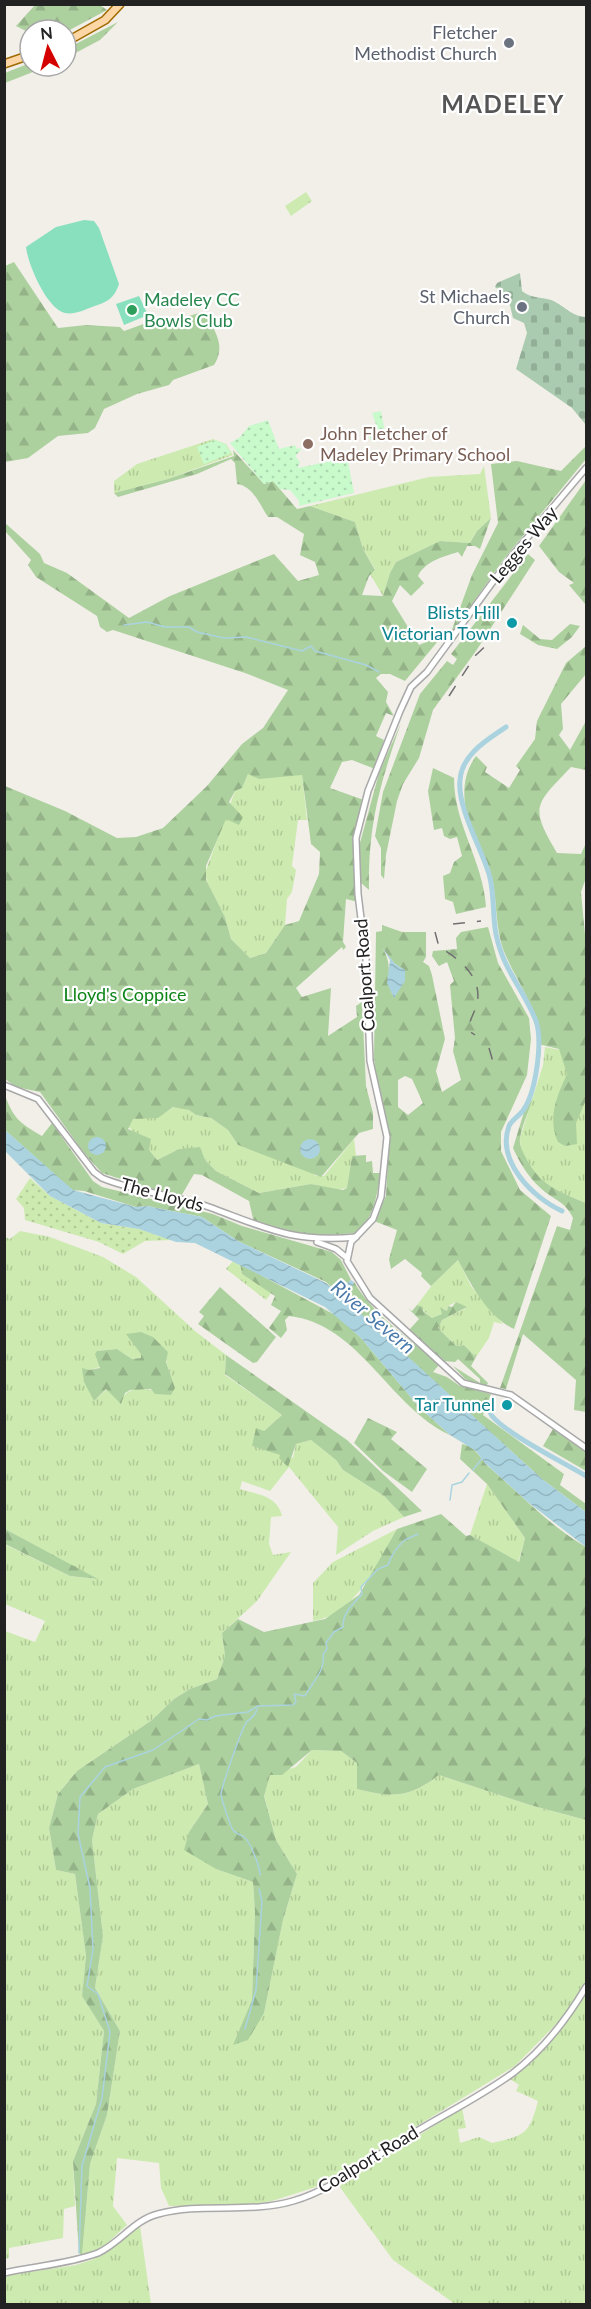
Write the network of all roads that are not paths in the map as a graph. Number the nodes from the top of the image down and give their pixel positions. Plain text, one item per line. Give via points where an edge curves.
1 (120, 4) edge
2 (78, 35) edge
3 (586, 468) edge
4 (400, 711) joint
5 (4, 1085) edge
6 (356, 1237) junction
7 (311, 1240) junction
8 (326, 1244) junction
9 (349, 1247) junction
10 (347, 1258) junction
11 (586, 1448) edge
12 (586, 1987) edge
13 (4, 2273) edge

1 - 2 main road via 105,20
3 - 4 street, Legges Way via 511,557 427,672 411,687
4 - 6 street, Coalport Road via 368,791 357,838 370,1061 387,1137 381,1197 373,1219
5 - 7 street, The Lloyds via 38,1099 102,1178
6 - 7 street, The Lloyds
6 - 9 street, Coalport Road
7 - 8 street
8 - 9 street
8 - 10 street
9 - 10 street
10 - 11 street via 362,1289 463,1383 512,1395
12 - 13 street, Coalport Road via 553,2034 514,2071 333,2184 294,2201 248,2209 189,2209 155,2215 99,2252

